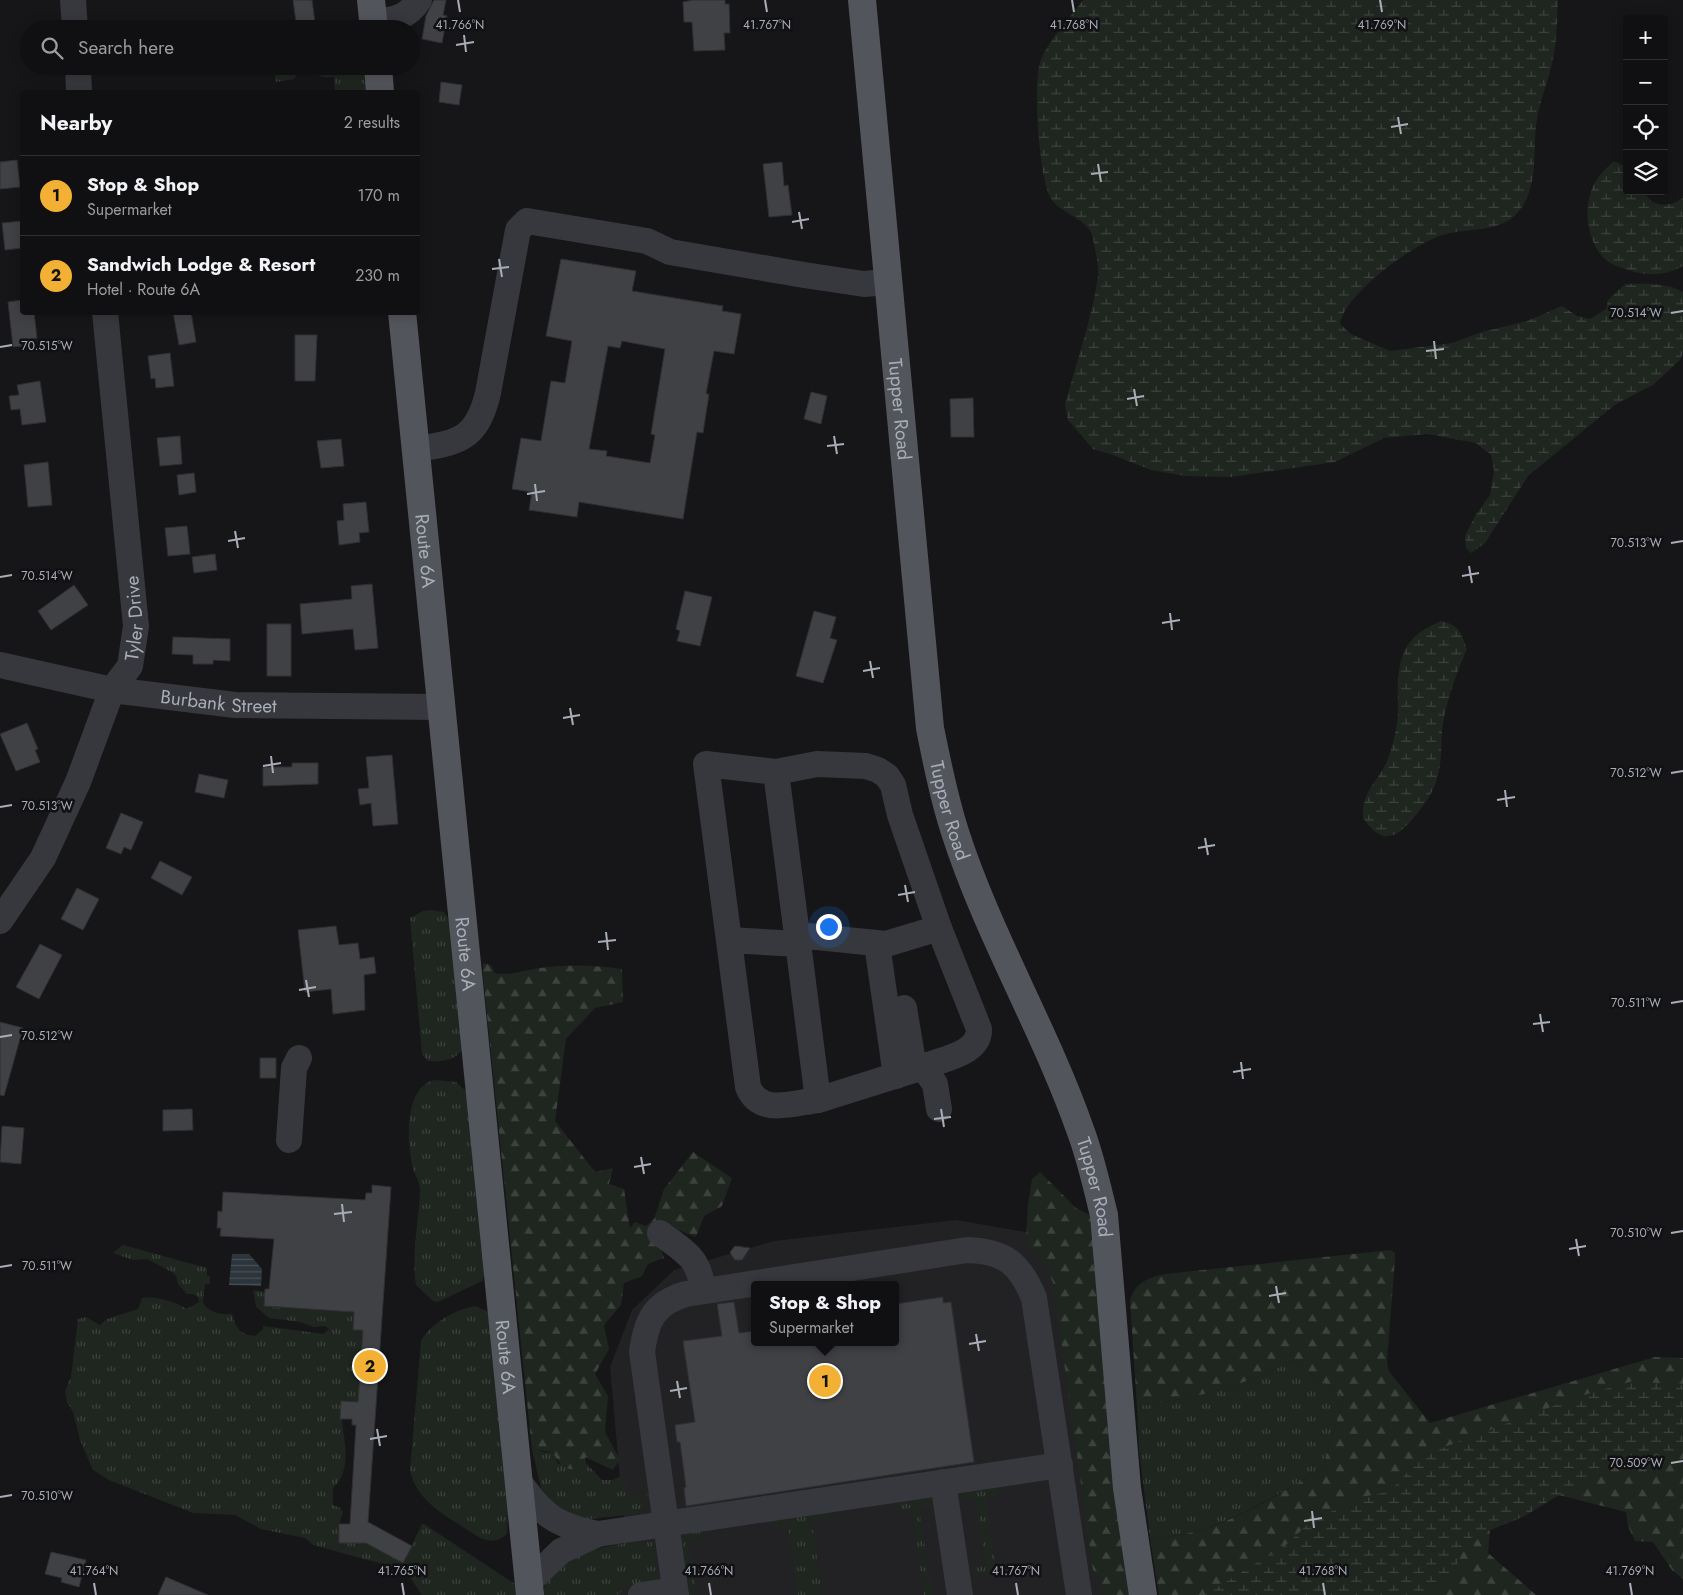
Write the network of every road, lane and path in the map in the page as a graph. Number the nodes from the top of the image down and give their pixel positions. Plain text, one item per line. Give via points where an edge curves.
1 (73, 0) edge
2 (419, 0) edge
3 (862, 0) edge
4 (372, 17) edge
5 (74, 20) edge
6 (79, 75) edge
7 (379, 75) edge
8 (80, 90) edge
9 (380, 90) edge
10 (887, 282) junction
11 (105, 315) edge
12 (402, 315) edge
13 (416, 449) junction
14 (0, 665) edge
15 (112, 690) junction
16 (440, 707) junction
17 (776, 772) junction
18 (0, 921) edge
19 (939, 928) junction
20 (728, 940) junction
21 (797, 940) junction
22 (885, 943) junction
23 (299, 1058) dead end
24 (912, 1070) junction
25 (818, 1100) junction
26 (939, 1108) dead end
27 (289, 1140) dead end
28 (660, 1233) dead end
29 (767, 1281) edge
30 (751, 1284) edge
31 (703, 1291) junction
32 (1060, 1465) junction
33 (518, 1480) junction
34 (944, 1482) junction
35 (666, 1524) junction
36 (598, 1534) junction
37 (530, 1589) edge
38 (676, 1592) edge
39 (641, 1595) edge
40 (960, 1595) edge
41 (1079, 1595) edge
42 (1143, 1595) edge

1 - 5 street
2 - 4 street via 405,16 394,20
3 - 10 main road, Tupper Road
6 - 8 street
7 - 9 main road
10 - 13 street via 858,284 670,252 647,241 526,221 518,230 482,413 470,433 462,439
10 - 42 main road, Tupper Road via 924,680 940,780 967,867 1080,1130 1094,1172 1104,1215 1126,1479
11 - 15 street, Tyler Drive via 136,626 130,666
12 - 13 main road, Route 6A
13 - 16 main road, Route 6A
14 - 15 street, Burbank Street
15 - 16 street, Burbank Street via 235,705
15 - 18 street, Tyler Drive via 78,782 43,858
16 - 33 main road, Route 6A
17 - 19 street via 816,764 866,766 887,776
17 - 20 street via 706,764
17 - 21 street
19 - 22 street
19 - 24 street via 979,1036 969,1049
20 - 21 street
20 - 25 street via 752,1097 770,1106
21 - 22 street
21 - 25 street
22 - 24 street via 912,1056
23 - 27 street via 294,1068
24 - 25 street
24 - 26 street via 934,1084
28 - 31 street via 695,1262 701,1274
29 - 32 street via 966,1250 996,1253 1009,1259 1034,1298
30 - 31 street
31 - 35 street via 672,1298 662,1304 647,1327 643,1341 643,1366
32 - 34 street
32 - 41 street
33 - 36 street via 534,1503 560,1524
33 - 37 main road, Route 6A
34 - 35 street
34 - 40 street
35 - 36 street
35 - 38 street
36 - 37 street via 561,1551
38 - 39 street

